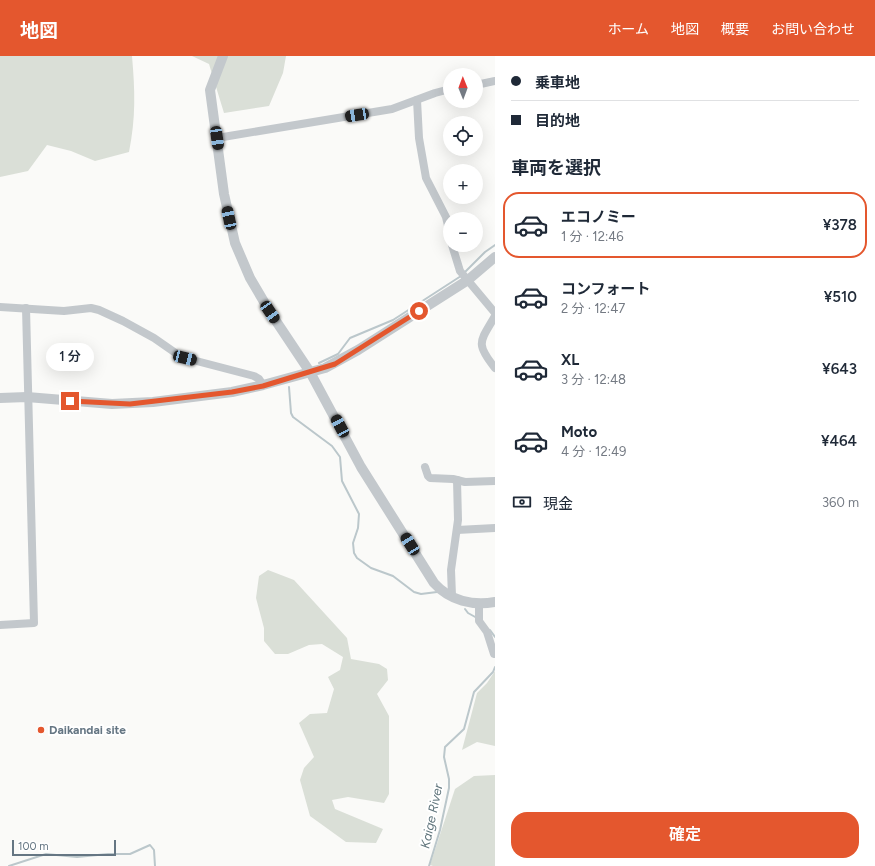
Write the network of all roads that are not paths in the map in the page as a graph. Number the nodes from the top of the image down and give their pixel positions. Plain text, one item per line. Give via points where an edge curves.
1 (223, 56) edge
2 (495, 81) edge
3 (483, 84) edge
4 (443, 91) edge
5 (417, 100) junction
6 (217, 138) junction
7 (443, 212) edge
8 (454, 252) edge
9 (495, 257) edge
10 (468, 280) junction
11 (0, 307) edge
12 (26, 308) junction
13 (495, 313) edge
14 (495, 316) edge
15 (495, 368) edge
16 (310, 372) junction
17 (263, 386) junction
18 (27, 397) junction
19 (0, 398) edge
20 (425, 467) dead end
21 (457, 480) junction
22 (495, 481) edge
23 (495, 528) edge
24 (457, 530) junction
25 (452, 596) junction
26 (495, 602) edge
27 (479, 604) junction
28 (0, 625) edge
29 (494, 654) edge

1 - 6 street via 210,90
2 - 3 street
4 - 5 street
5 - 6 street via 392,109
5 - 7 street via 419,138 426,178
6 - 16 street via 224,194 235,243 250,278
8 - 10 street via 460,271
9 - 10 street
10 - 13 street
10 - 16 street via 335,364
11 - 12 street
12 - 17 street via 99,310 123,320 176,354 254,376
12 - 18 street
14 - 15 street via 481,342 484,354
16 - 17 street
16 - 25 street via 362,467 434,583
17 - 18 street via 130,404
18 - 19 street
18 - 28 street via 34,623
20 - 21 street via 430,478
21 - 22 street
21 - 24 street
23 - 24 street
24 - 25 street via 451,570
25 - 27 street via 462,602
26 - 27 street
27 - 29 street via 479,618

